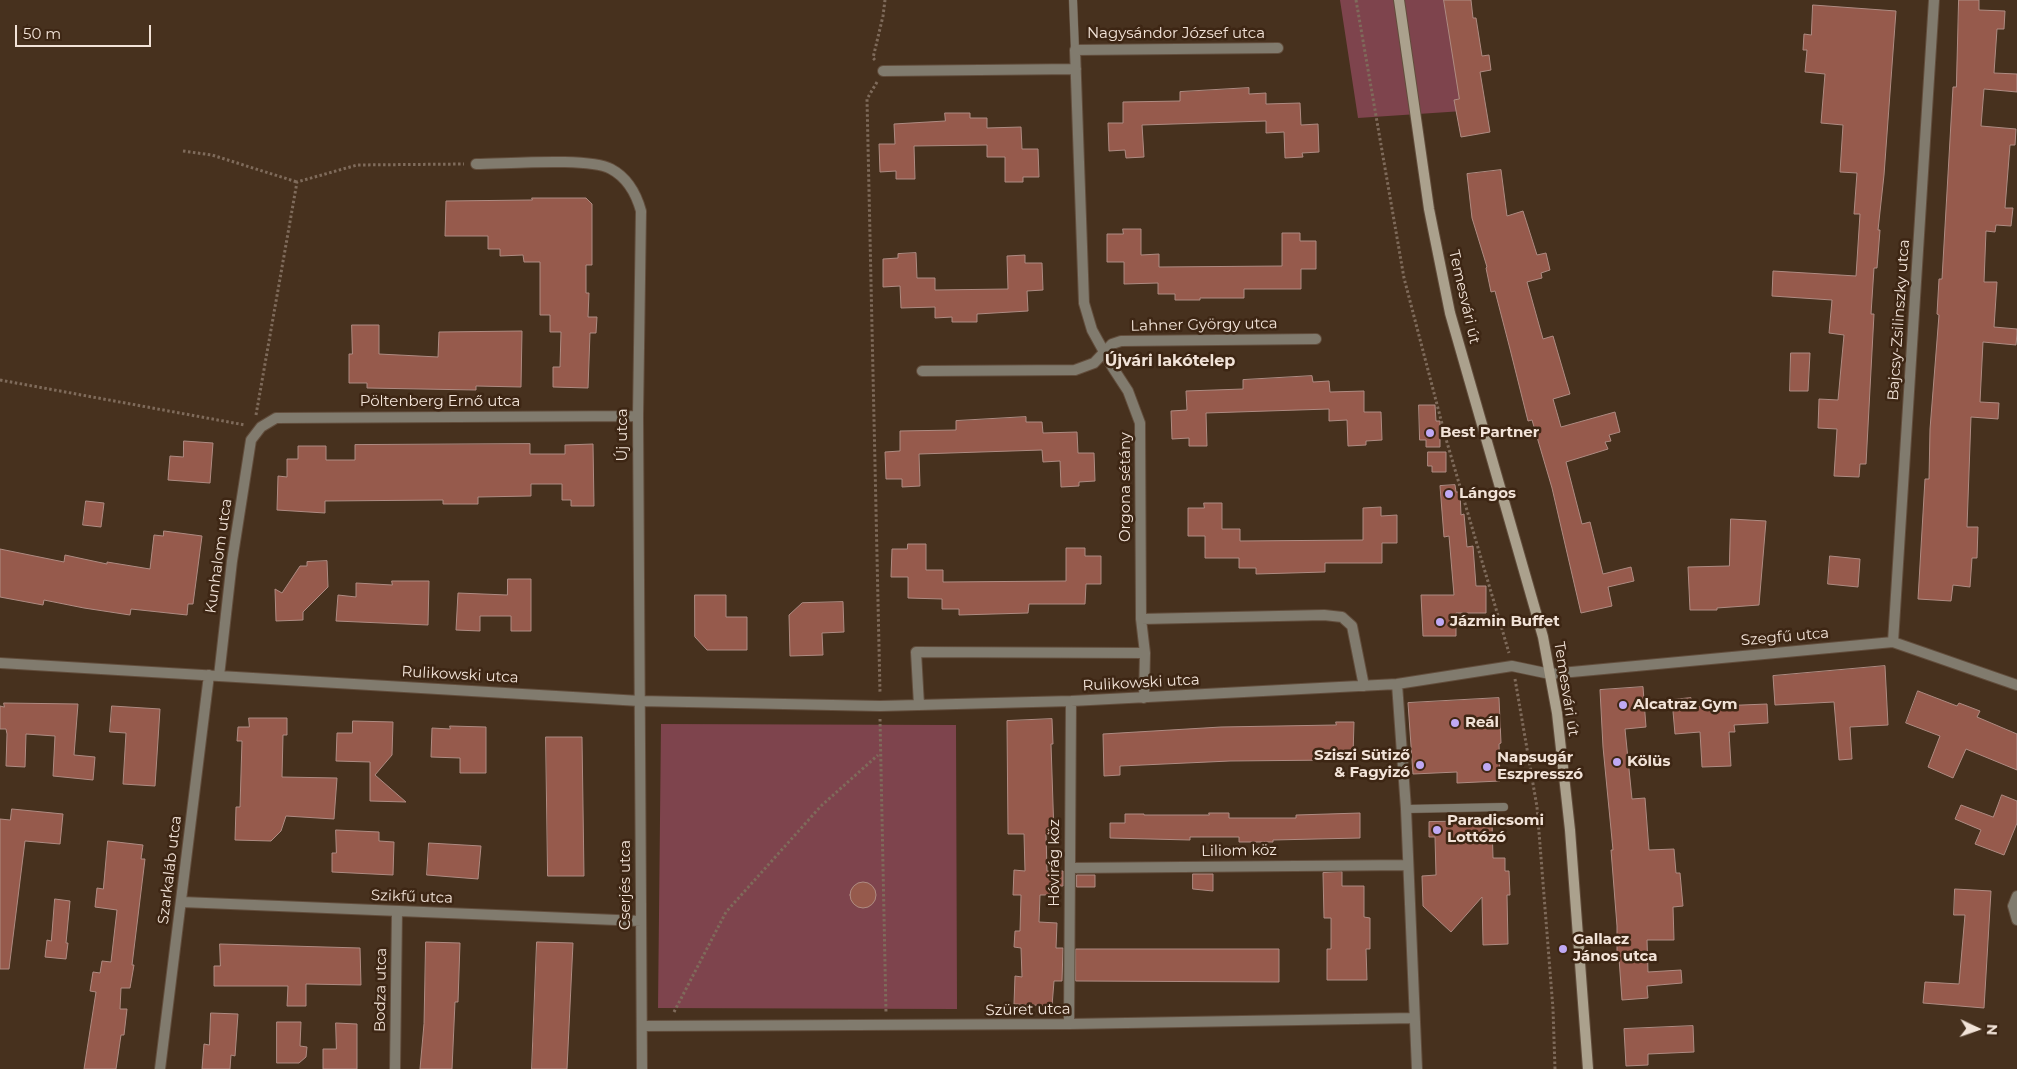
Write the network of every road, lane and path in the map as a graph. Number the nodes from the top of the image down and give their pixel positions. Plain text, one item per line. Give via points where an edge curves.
1 (885, 0) edge
2 (1073, 0) edge
3 (1356, 0) edge
4 (1399, 0) edge
5 (1934, 0) edge
6 (1278, 48) dead end
7 (1075, 50) junction
8 (1076, 69) junction
9 (883, 71) junction
10 (183, 151) dead end
11 (476, 164) joint
12 (297, 182) junction
13 (1316, 339) dead end
14 (1105, 353) junction
15 (922, 371) dead end
16 (0, 380) edge
17 (638, 416) junction
18 (254, 427) junction
19 (251, 440) junction
20 (1141, 619) junction
21 (1893, 642) junction
22 (1144, 653) junction
23 (0, 663) edge
24 (1512, 666) junction
25 (1550, 674) junction
26 (214, 676) junction
27 (1397, 684) junction
28 (2017, 685) edge
29 (1364, 686) junction
30 (1144, 698) junction
31 (640, 700) junction
32 (1071, 701) junction
33 (919, 705) junction
34 (880, 706) junction
35 (879, 755) junction
36 (1504, 808) dead end
37 (1406, 810) junction
38 (1408, 864) junction
39 (1070, 868) junction
40 (2017, 896) edge
41 (182, 902) junction
42 (397, 911) junction
43 (2017, 920) edge
44 (641, 921) junction
45 (1414, 1018) junction
46 (1070, 1024) junction
47 (642, 1026) junction
48 (667, 1026) junction
49 (886, 1026) junction
50 (160, 1069) edge
51 (395, 1069) edge
52 (642, 1069) edge
53 (1418, 1069) edge
54 (1555, 1069) edge
55 (1588, 1069) edge

1 - 9 path via 873,58
2 - 7 lane
3 - 24 path via 1404,278 1446,439
4 - 25 street, Temesvári út via 1429,209 1450,313 1543,637
5 - 21 street, Bajcsy-Zsilinszky utca
6 - 7 street, Nagysándor József utca
7 - 8 street, Orgona sétány
8 - 9 street
8 - 14 street, Orgona sétány via 1084,303 1092,330
9 - 34 path via 867,100
10 - 12 path via 212,155
11 - 12 path via 357,164
11 - 17 street, Új utca via 582,162 610,168 631,186 641,211
12 - 18 path
13 - 14 street, Lahner György utca via 1121,341 1112,344
14 - 15 street, Lahner György utca via 1094,363 1075,370
14 - 20 street, Orgona sétány via 1128,391 1140,423
16 - 18 path
17 - 19 street, Pöltenberg Ernő utca via 276,418 261,427
17 - 31 street, Új utca
18 - 19 path
19 - 26 street, Kunhalom utca
20 - 22 street, Orgona sétány
20 - 29 street via 1342,617 1352,626
21 - 25 street, Szegfű utca
21 - 28 street, Szegfű utca
22 - 30 street, Orgona sétány
22 - 33 street, Rulikowski utca via 916,652
23 - 26 street, Rulikowski utca
24 - 25 street, Rulikowski utca
24 - 27 street, Rulikowski utca
24 - 54 path via 1537,807
25 - 55 street, Temesvári út via 1570,830
26 - 31 street, Rulikowski utca
26 - 41 street, Szarkaláb utca
27 - 29 street, Rulikowski utca
27 - 37 street
29 - 30 street, Rulikowski utca
30 - 32 street, Rulikowski utca
31 - 34 street, Rulikowski utca
31 - 44 street, Cserjés utca
32 - 33 street, Rulikowski utca
32 - 39 street, Hóvirág köz
33 - 34 street, Rulikowski utca
34 - 35 path
35 - 48 path via 821,806 726,912
35 - 49 path
36 - 37 lane
37 - 38 street
38 - 39 street, Liliom köz
38 - 45 street
39 - 46 street, Hóvirág köz
40 - 43 street via 2013,906
41 - 42 street, Szikfű utca
41 - 50 street, Szarkaláb utca
42 - 44 street, Szikfű utca
42 - 51 street, Bodza utca
44 - 47 street, Cserjés utca
45 - 46 street, Szüret utca
45 - 53 street
46 - 49 street, Szüret utca
47 - 48 street, Szüret utca
47 - 52 street, Cserjés utca
48 - 49 street, Szüret utca

